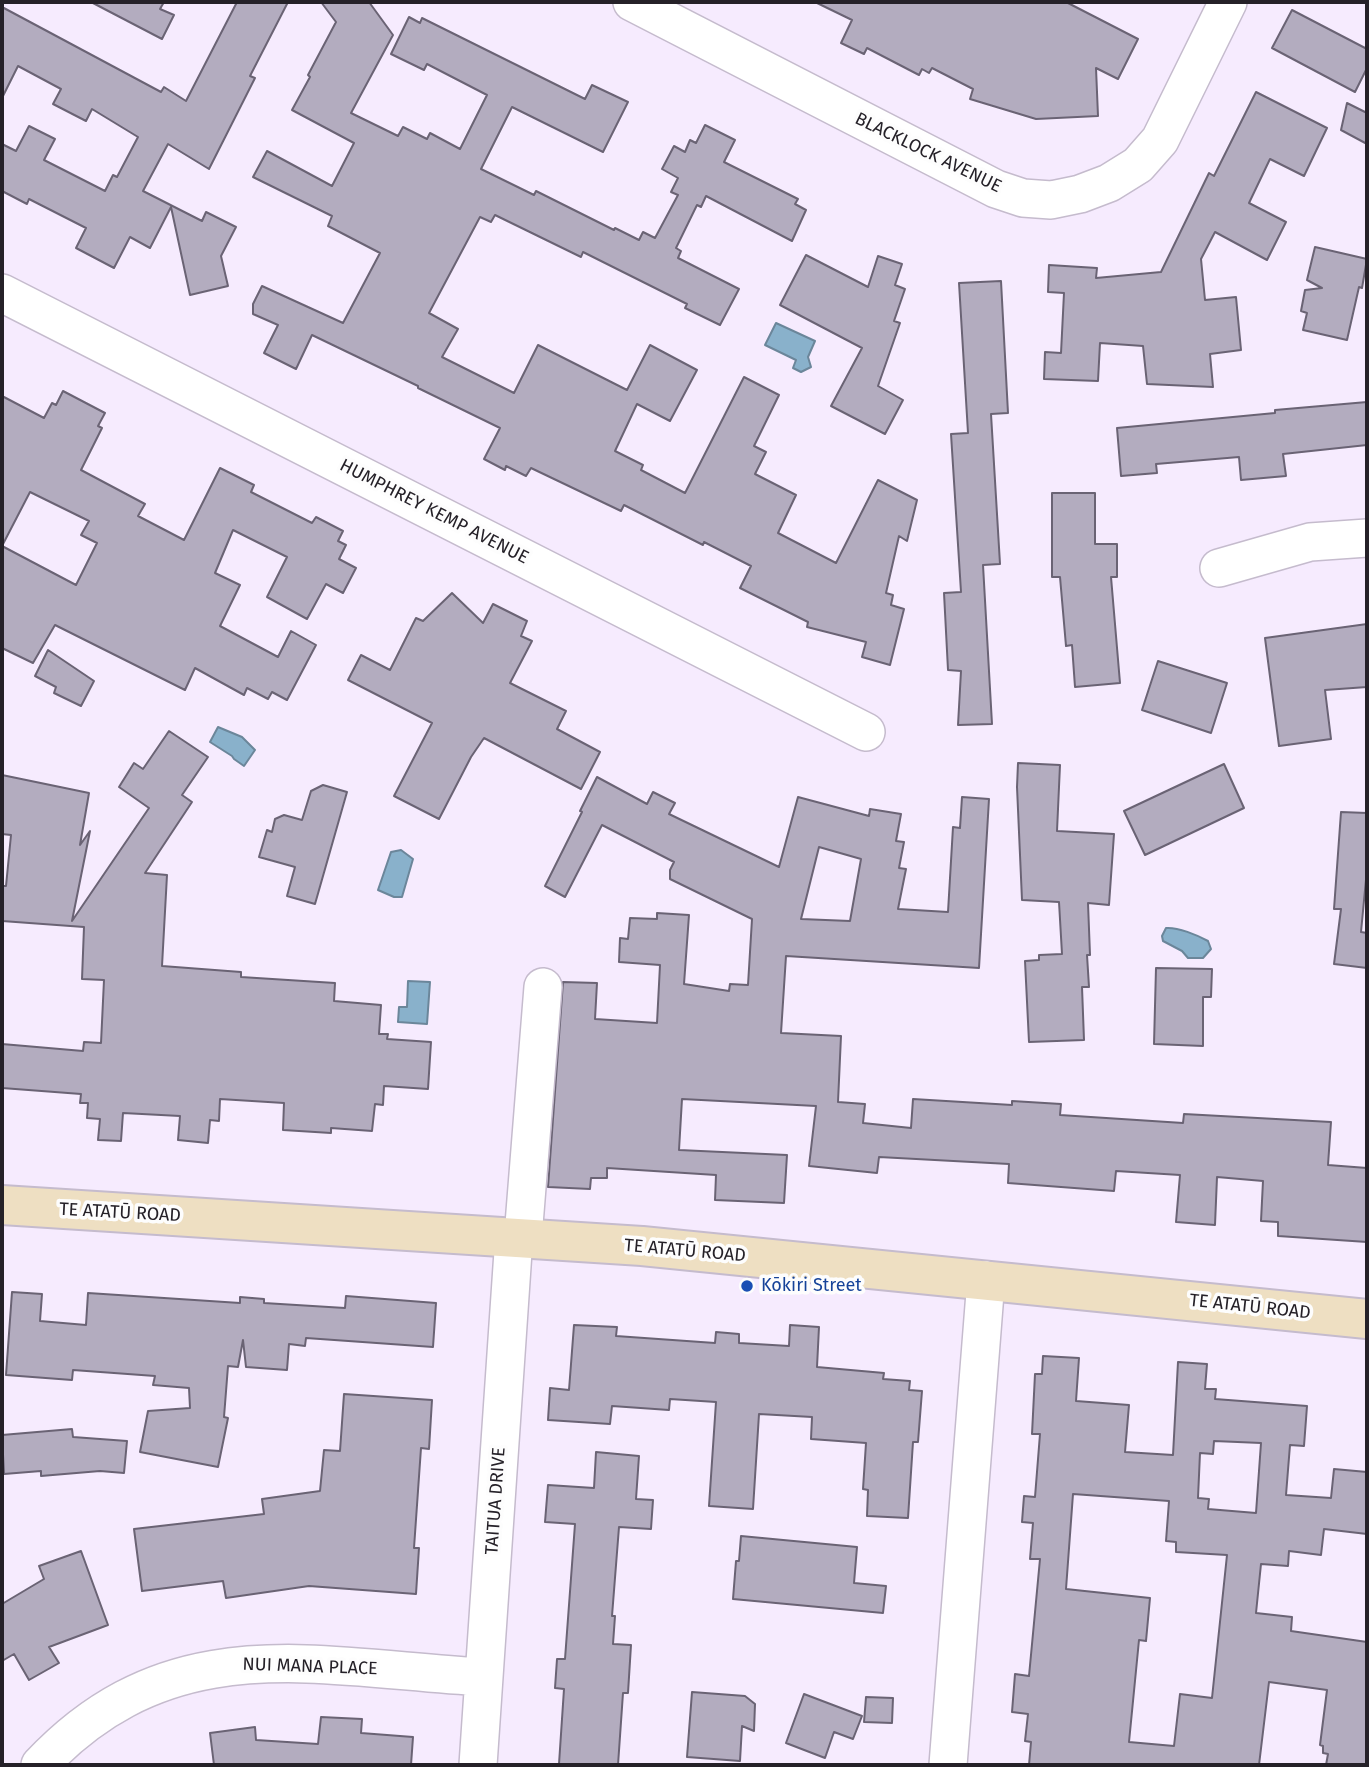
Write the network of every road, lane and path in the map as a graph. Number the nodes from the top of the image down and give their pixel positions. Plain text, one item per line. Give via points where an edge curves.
1 (632, 2) edge
2 (1228, 2) edge
3 (2, 293) edge
4 (1367, 538) edge
5 (1219, 568) dead end
6 (866, 732) dead end
7 (543, 986) dead end
8 (2, 1206) edge
9 (519, 1237) junction
10 (986, 1280) junction
11 (1367, 1319) edge
12 (483, 1677) junction
13 (40, 1765) edge
14 (478, 1765) edge
15 (948, 1765) edge

1 - 2 street, BLACKLOCK AVENUE via 996,189 1023,198 1051,200 1110,183 1138,165 1160,140
3 - 6 street, HUMPHREY KEMP AVENUE
4 - 5 street via 1310,542
7 - 9 street, TAITUA DRIVE
8 - 9 main road, TE ATATŪ ROAD
9 - 10 main road, TE ATATŪ ROAD
9 - 12 street, TAITUA DRIVE
10 - 11 main road, TE ATATŪ ROAD
10 - 15 street
12 - 13 street, NUI MANA PLACE via 314,1664 219,1667 137,1691 99,1713
12 - 14 street, TAITUA DRIVE

